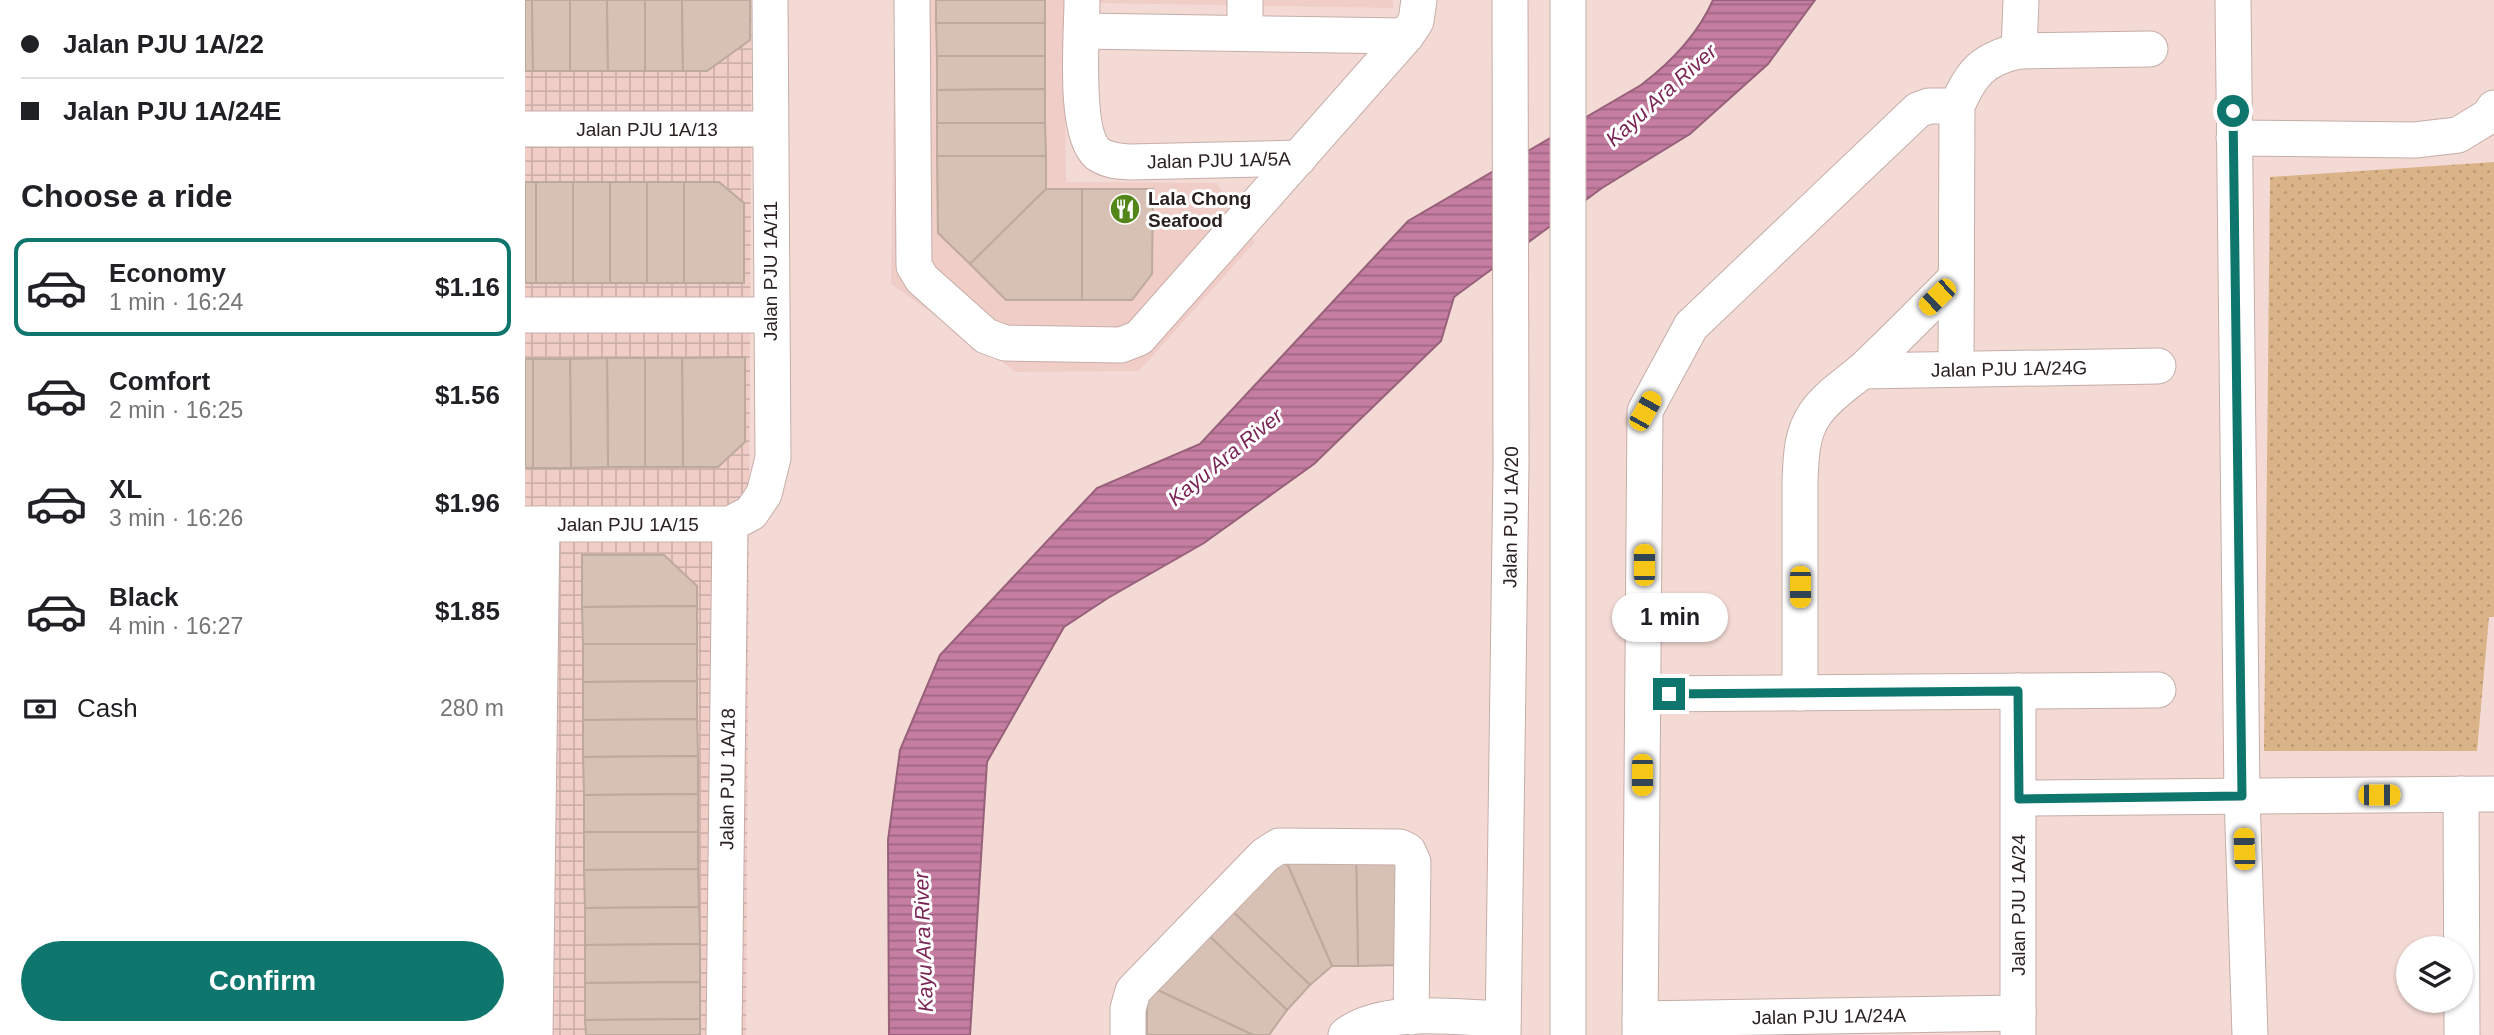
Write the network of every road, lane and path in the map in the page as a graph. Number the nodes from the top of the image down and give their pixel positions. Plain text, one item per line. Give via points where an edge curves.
1 (770, 0) edge
2 (912, 0) edge
3 (1419, 0) edge
4 (1510, 0) edge
5 (1568, 0) edge
6 (2021, 0) edge
7 (2233, 0) edge
8 (1082, 16) edge
9 (1245, 16) edge
10 (1406, 36) junction
11 (2150, 49) dead end
12 (2019, 51) junction
13 (1957, 106) junction
14 (2494, 108) edge
15 (525, 129) edge
16 (770, 129) junction
17 (2234, 138) junction
18 (1299, 158) junction
19 (1956, 278) junction
20 (525, 315) edge
21 (770, 315) junction
22 (2158, 366) dead end
23 (1956, 368) junction
24 (1862, 371) junction
25 (533, 524) edge
26 (730, 524) junction
27 (2158, 690) dead end
28 (2018, 691) junction
29 (1800, 693) junction
30 (1643, 694) junction
31 (2477, 794) edge
32 (2242, 796) junction
33 (2019, 799) junction
34 (2478, 951) edge
35 (1411, 1017) junction
36 (2018, 1024) edge
37 (1503, 1027) edge
38 (1640, 1027) edge
39 (535, 1035) edge
40 (725, 1035) edge
41 (1128, 1035) edge
42 (1346, 1035) edge
43 (1569, 1035) edge
44 (2250, 1035) edge
45 (2462, 1035) edge

1 - 16 street, Jalan PJU 1A/11
2 - 18 street via 914,266 922,279 986,336 1005,343 1121,345 1139,338
3 - 10 street, Jalan PJU 1A/5A via 1416,21
4 - 37 street, Jalan PJU 1A/20 via 1511,466
5 - 43 street
6 - 12 street
7 - 17 street
8 - 9 street
8 - 18 street, Jalan PJU 1A/5A via 1081,105 1089,143 1098,154 1130,162
9 - 10 street
10 - 18 street, Jalan PJU 1A/5A
11 - 12 street
12 - 13 street via 1999,55 1982,66
13 - 19 street
13 - 30 street via 1918,110 1691,326 1645,411
14 - 17 street via 2458,135 2415,140
15 - 16 street, Jalan PJU 1A/13
16 - 21 street, Jalan PJU 1A/11
17 - 32 street
19 - 23 street
19 - 24 street
20 - 21 street
21 - 26 street, Jalan PJU 1A/11 via 771,467 764,494 751,513
22 - 23 street, Jalan PJU 1A/24G
23 - 24 street, Jalan PJU 1A/24G
24 - 29 street via 1815,414 1801,455
25 - 26 street, Jalan PJU 1A/15
25 - 39 street
26 - 40 street, Jalan PJU 1A/18
27 - 28 street
28 - 29 street
28 - 33 street, Jalan PJU 1A/24
29 - 30 street
30 - 38 street
31 - 32 street
31 - 34 street
32 - 33 street
32 - 44 street
33 - 36 street, Jalan PJU 1A/24
34 - 45 street
35 - 37 street
35 - 41 street via 1413,862 1408,852 1400,847 1279,846 1133,991
35 - 42 street via 1383,1019
36 - 38 street, Jalan PJU 1A/24A

